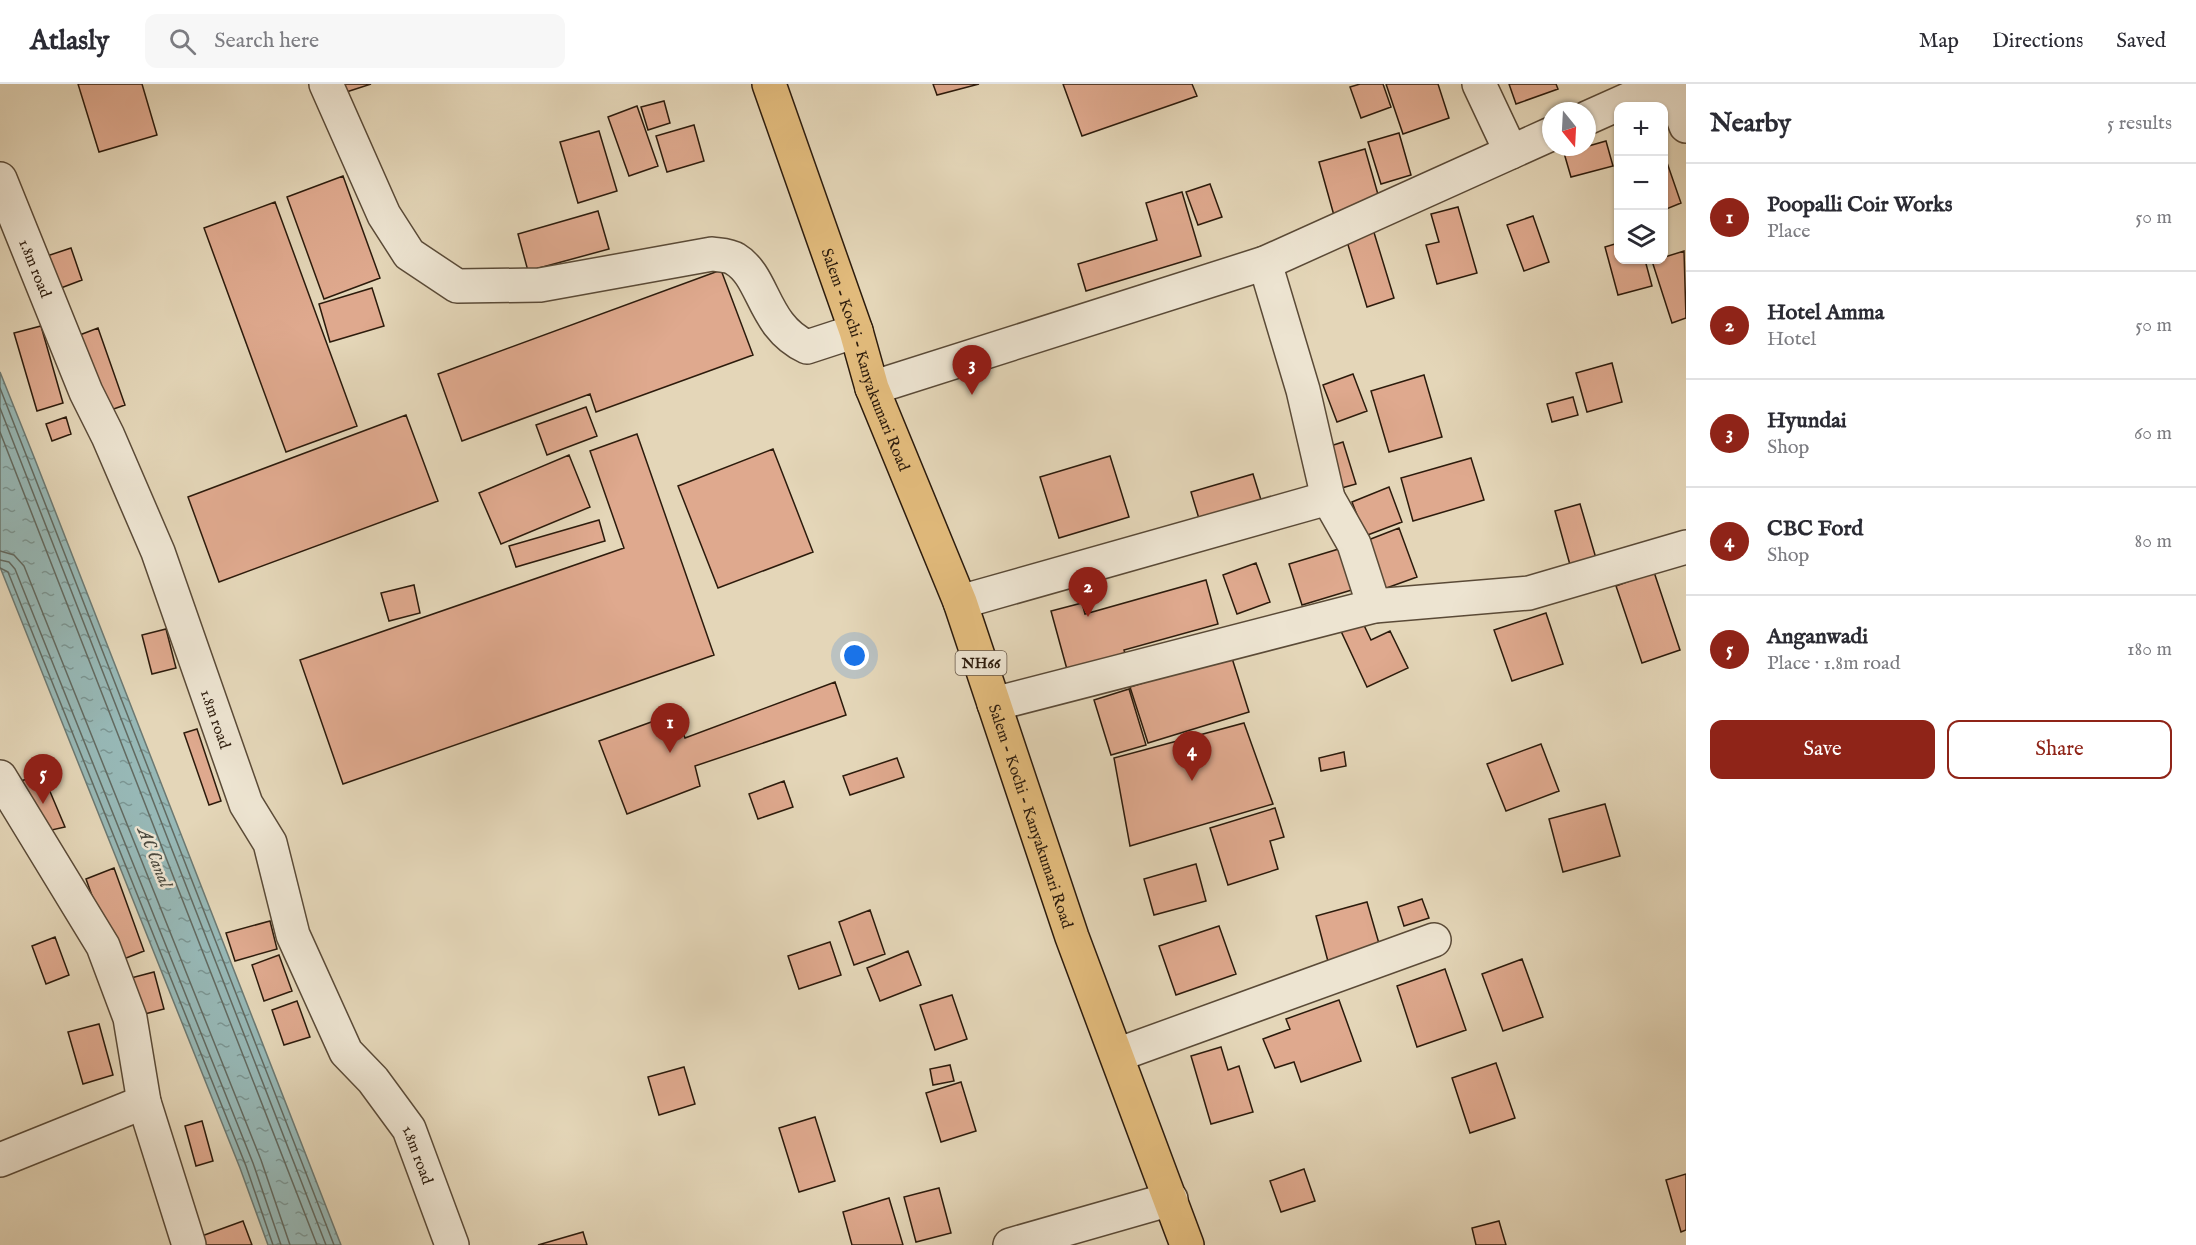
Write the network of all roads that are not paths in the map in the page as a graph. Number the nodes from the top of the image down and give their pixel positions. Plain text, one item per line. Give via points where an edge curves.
1 (326, 84) edge
2 (769, 84) edge
3 (1479, 84) edge
4 (1663, 84) edge
5 (1670, 84) edge
6 (1596, 114) edge
7 (1686, 126) edge
8 (1542, 138) edge
9 (1511, 152) junction
10 (0, 178) edge
11 (1265, 263) junction
12 (856, 331) junction
13 (872, 388) junction
14 (1328, 498) junction
15 (1686, 547) edge
16 (960, 602) junction
17 (1374, 606) junction
18 (994, 704) junction
19 (0, 777) edge
20 (1434, 940) dead end
21 (1117, 1055) junction
22 (144, 1102) junction
23 (0, 1160) edge
24 (1171, 1199) junction
25 (189, 1245) edge
26 (452, 1245) edge
27 (1010, 1245) edge
28 (1187, 1245) edge

1 - 12 street via 384,215 409,254 457,286 540,285 712,254 733,257 746,267 773,318 791,339 807,347
2 - 12 highway, Salem - Kochi - Kanyakumari Road / NH66
3 - 9 street
4 - 6 street
5 - 7 street
8 - 9 street
9 - 11 street
10 - 26 street, 1.8m road via 86,392 158,552 246,804 270,843 293,934 346,1052 409,1129
11 - 13 street
11 - 14 street via 1303,390
12 - 13 highway, Salem - Kochi - Kanyakumari Road / NH66
13 - 16 highway, Salem - Kochi - Kanyakumari Road / NH66
14 - 16 street
14 - 17 street via 1354,544
15 - 17 street via 1529,593
16 - 18 highway, Salem - Kochi - Kanyakumari Road / NH66
17 - 18 street
18 - 21 highway, Salem - Kochi - Kanyakumari Road / NH66 via 1072,937
19 - 22 street via 103,946 130,1018
20 - 21 street
21 - 24 highway, Salem - Kochi - Kanyakumari Road / NH66
22 - 23 street
22 - 25 street
24 - 27 street
24 - 28 highway, Salem - Kochi - Kanyakumari Road / NH66

